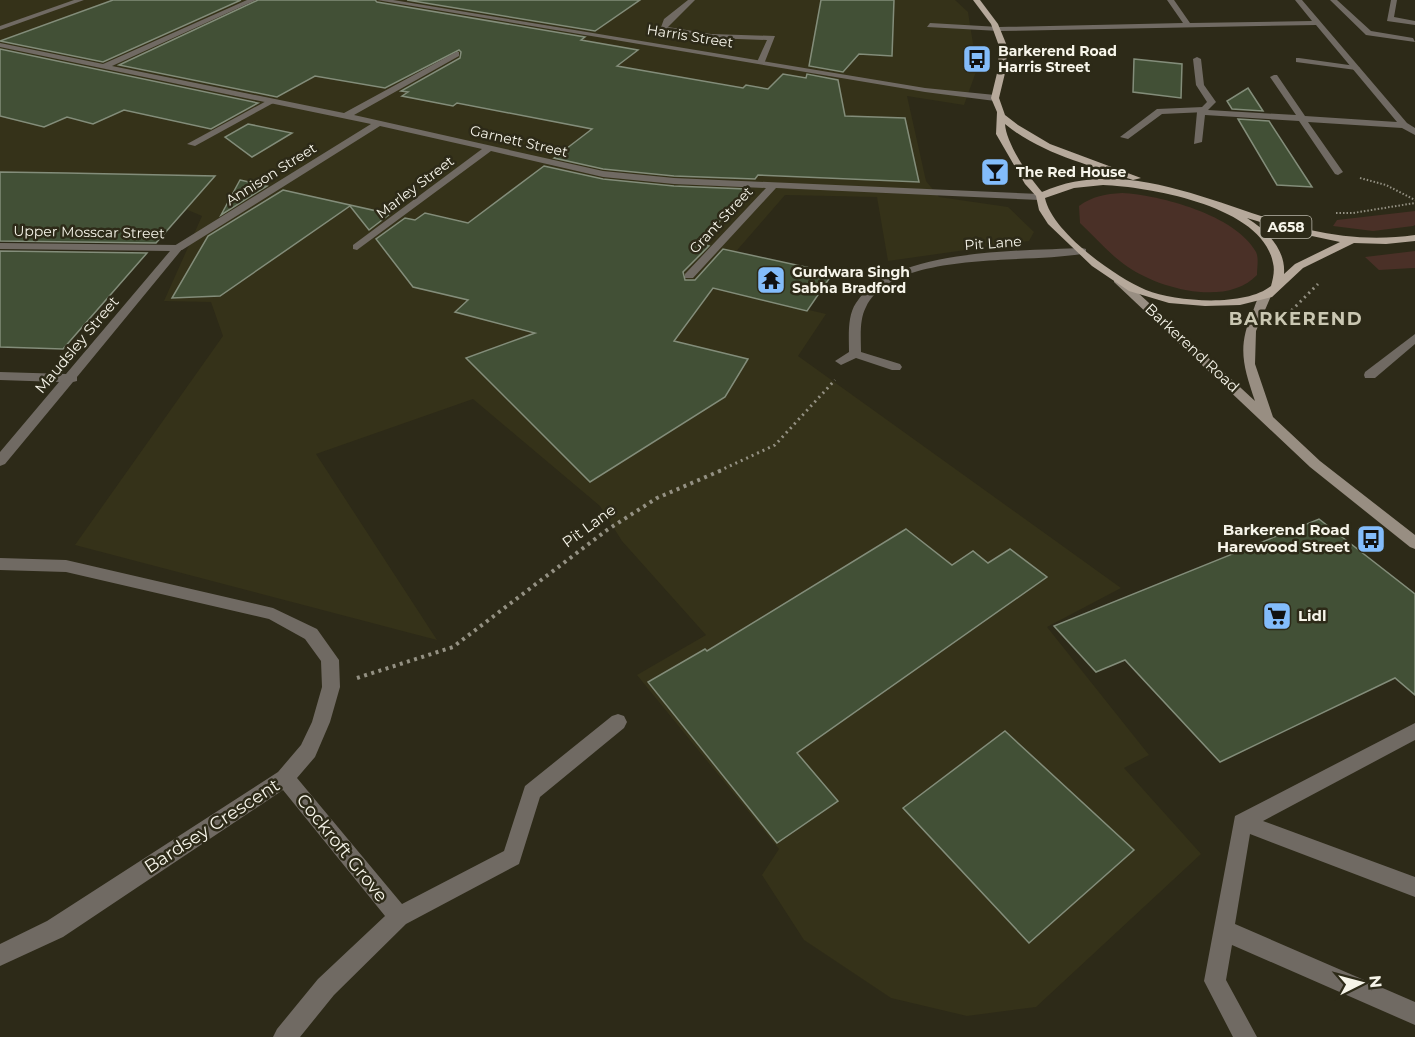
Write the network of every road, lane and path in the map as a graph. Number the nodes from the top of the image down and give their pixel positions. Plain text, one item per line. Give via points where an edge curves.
1 (74, 0) edge
2 (80, 0) edge
3 (253, 0) edge
4 (380, 0) edge
5 (692, 0) edge
6 (976, 0) edge
7 (1170, 0) edge
8 (1298, 0) edge
9 (1333, 0) edge
10 (1394, 0) edge
11 (1318, 23) junction
12 (1415, 23) edge
13 (930, 25) dead end
14 (1188, 25) junction
15 (0, 28) edge
16 (999, 29) junction
17 (1413, 40) dead end
18 (0, 45) edge
19 (18, 49) junction
20 (456, 54) dead end
21 (0, 56) edge
22 (1197, 58) dead end
23 (1299, 60) dead end
24 (761, 62) junction
25 (104, 67) junction
26 (1356, 68) junction
27 (1274, 77) dead end
28 (995, 98) junction
29 (273, 101) junction
30 (1202, 111) junction
31 (346, 116) junction
32 (1001, 116) junction
33 (1302, 120) junction
34 (379, 123) junction
35 (1404, 125) junction
36 (1415, 132) edge
37 (1125, 137) dead end
38 (1197, 142) dead end
39 (192, 144) dead end
40 (488, 149) junction
41 (1338, 172) joint
42 (774, 185) junction
43 (1164, 188) junction
44 (1040, 197) junction
45 (1415, 201) edge
46 (1222, 207) junction
47 (1331, 213) dead end
48 (1415, 238) edge
49 (1351, 241) junction
50 (0, 246) edge
51 (357, 247) dead end
52 (177, 248) junction
53 (1082, 251) junction
54 (1319, 254) junction
55 (689, 276) dead end
56 (1114, 276) junction
57 (1277, 287) junction
58 (1264, 296) junction
59 (1276, 326) dead end
60 (1415, 338) edge
61 (855, 354) junction
62 (841, 361) joint
63 (896, 367) dead end
64 (1370, 375) dead end
65 (0, 376) edge
66 (72, 378) junction
67 (1269, 421) junction
68 (0, 461) edge
69 (1415, 543) edge
70 (0, 564) edge
71 (331, 687) junction
72 (618, 722) dead end
73 (1415, 731) edge
74 (285, 778) junction
75 (1242, 822) junction
76 (1415, 887) edge
77 (399, 917) junction
78 (1223, 930) junction
79 (0, 955) edge
80 (1415, 1014) edge
81 (285, 1037) edge
82 (1245, 1037) edge

1 - 2 street
2 - 15 street
3 - 25 street
4 - 24 street, Harris Street
5 - 24 street via 663,28 711,36 772,38
6 - 16 main road
7 - 14 street
8 - 11 street
9 - 17 street via 1369,33
10 - 12 street via 1390,19
11 - 14 street
11 - 26 street
13 - 16 street
14 - 16 street
16 - 28 main road via 1003,69
18 - 19 street, Garnett Street
19 - 21 street
19 - 25 street, Garnett Street
20 - 31 street
22 - 30 street via 1200,85 1212,102
23 - 26 street
24 - 28 street, Harris Street
25 - 29 street, Garnett Street
26 - 35 street
27 - 33 street
28 - 32 main road
29 - 31 street, Garnett Street
29 - 39 street
30 - 33 street
30 - 37 street via 1160,111
30 - 38 street
31 - 34 street, Garnett Street
32 - 43 main road via 1033,139
32 - 44 main road via 1000,134
33 - 35 street
33 - 41 street
34 - 40 street, Garnett Street
34 - 52 street, Annison Street
35 - 36 street
40 - 42 street, Garnett Street via 603,174
40 - 51 street, Marley Street
41 - 45 path via 1386,185
42 - 44 street, Garnett Street
42 - 55 street, Grant Street
43 - 44 main road via 1090,182
43 - 46 main road
44 - 53 main road via 1044,211 1058,229
45 - 47 path via 1353,213
46 - 49 main road, A658 via 1298,231
46 - 57 main road via 1251,225 1270,244 1279,264
48 - 49 main road, A658
49 - 54 main road, A658
50 - 52 street, Upper Mosscar Street
52 - 66 street, Maudsley Street
53 - 56 main road
53 - 61 street, Pit Lane via 955,261 903,272 878,286 862,303 855,324
54 - 57 main road, A658
54 - 59 path via 1337,266
56 - 58 main road via 1143,293 1172,301 1227,303
56 - 67 main road, Barkerend Road
57 - 58 main road
58 - 67 main road, Barkerend Road via 1250,331 1249,364
60 - 64 street
61 - 62 street
61 - 63 street
62 - 71 path, Pit Lane via 835,380 775,445 657,498 607,530 453,647
65 - 66 street
66 - 68 street, Maudsley Street
67 - 69 main road, Barkerend Road via 1315,464
70 - 71 street, Bardsey Crescent via 66,566 273,614 311,634 330,660
71 - 74 street, Bardsey Crescent via 308,751
72 - 77 street via 532,792 512,857
73 - 75 street
74 - 77 street, Cockroft Grove
74 - 79 street, Bardsey Crescent via 55,929
75 - 76 street
75 - 78 street
77 - 81 street via 326,987
78 - 80 street
78 - 82 street via 1215,981

